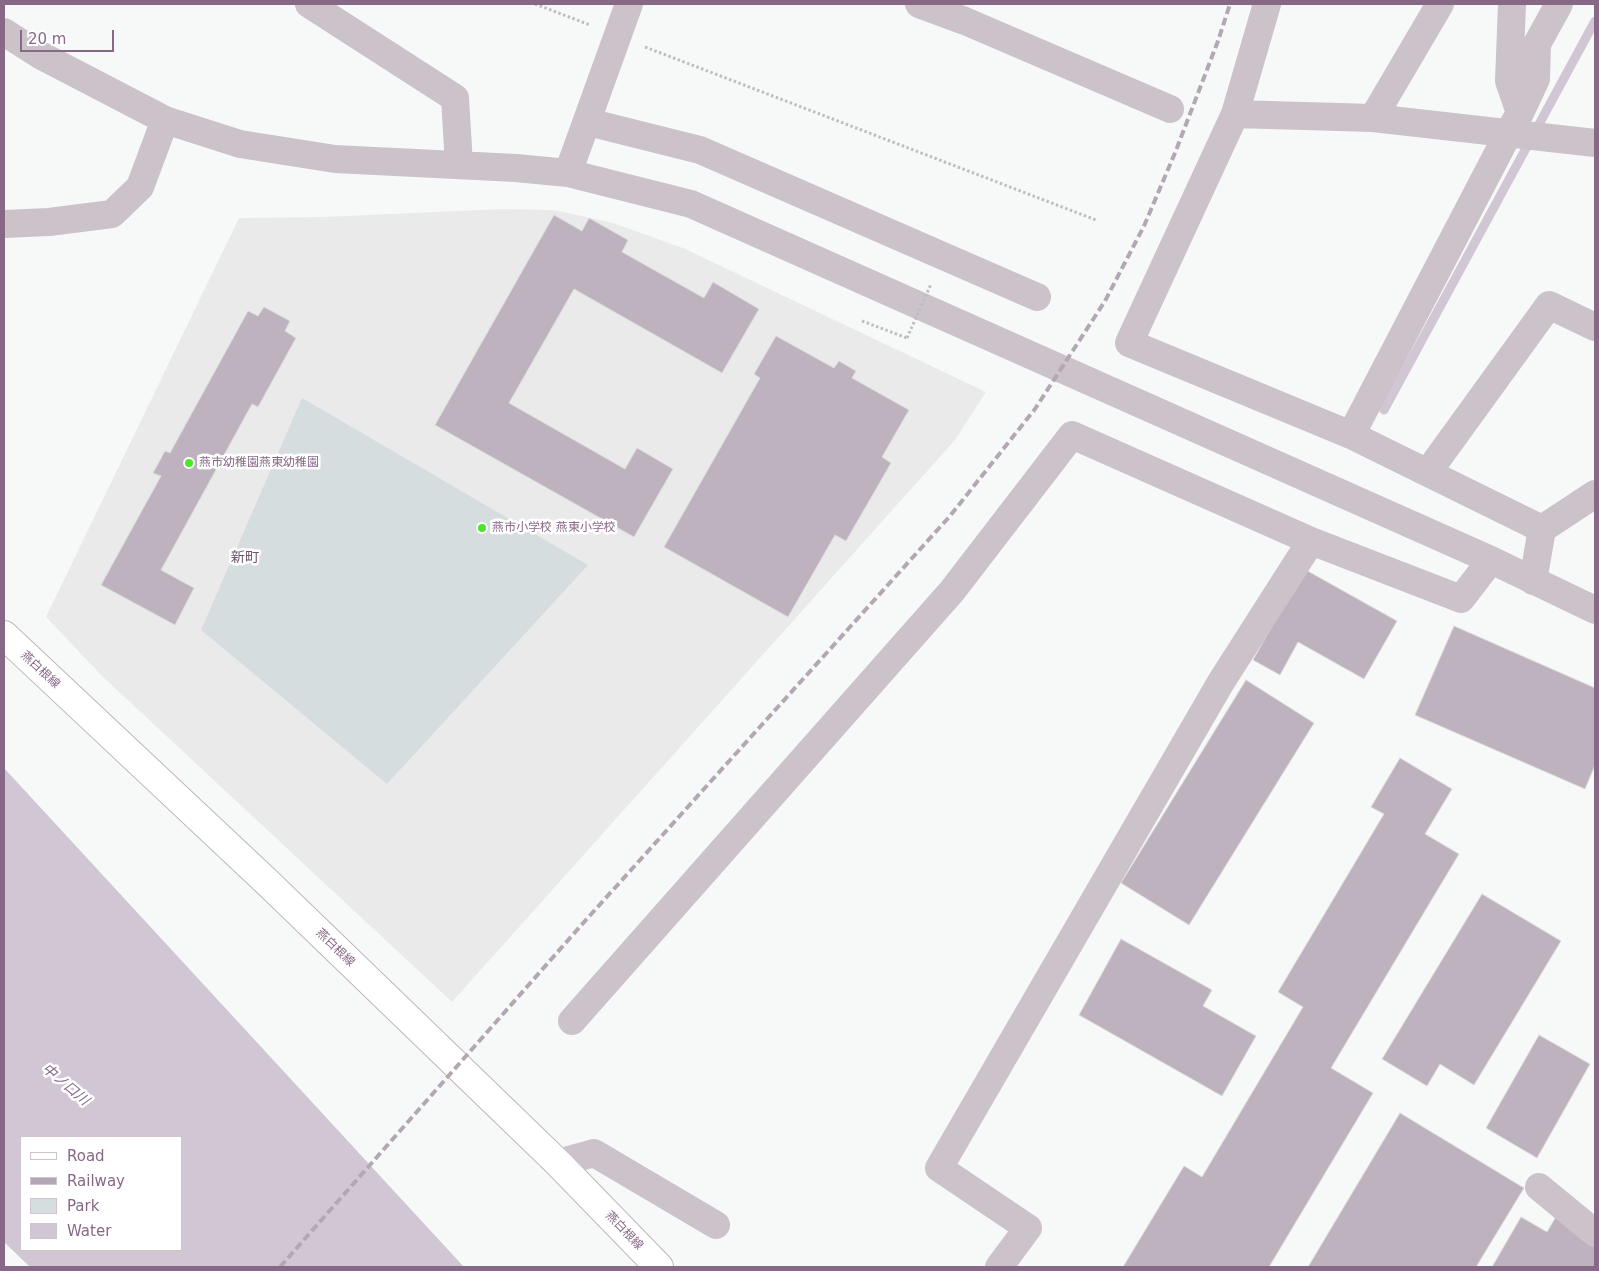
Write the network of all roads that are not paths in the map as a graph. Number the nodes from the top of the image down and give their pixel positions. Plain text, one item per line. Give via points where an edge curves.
1 (309, 4) edge
2 (629, 4) edge
3 (919, 4) edge
4 (1267, 4) edge
5 (1440, 4) edge
6 (1512, 4) edge
7 (1559, 4) edge
8 (969, 12) edge
9 (4, 32) edge
10 (1170, 109) dead end
11 (1373, 118) junction
12 (165, 120) junction
13 (588, 122) junction
14 (1223, 124) junction
15 (1514, 124) junction
16 (1595, 143) edge
17 (459, 165) junction
18 (568, 173) junction
19 (4, 224) edge
20 (1036, 298) dead end
21 (1595, 328) edge
22 (1352, 435) junction
23 (1428, 472) junction
24 (1595, 494) edge
25 (1542, 529) junction
26 (1311, 541) junction
27 (1491, 560) junction
28 (1533, 581) junction
29 (1595, 610) edge
30 (4, 635) edge
31 (572, 1021) dead end
32 (558, 1163) junction
33 (1539, 1187) dead end
34 (716, 1225) dead end
35 (1595, 1233) edge
36 (659, 1267) edge
37 (999, 1267) edge

1 - 17 street via 455,98
2 - 13 street
3 - 8 street
4 - 14 street
5 - 11 street
6 - 15 street via 1509,82
7 - 15 street via 1537,44 1536,79
8 - 10 street
9 - 12 street via 40,55
11 - 14 street
11 - 15 street
12 - 17 street via 240,144 275,150 335,159
12 - 19 street via 140,187 112,214
13 - 18 street
13 - 20 street via 700,150
14 - 22 street via 1129,344
15 - 16 street
15 - 22 street
17 - 18 street
18 - 27 street via 691,204
21 - 23 street via 1549,305
22 - 23 street
23 - 25 street
24 - 25 street
25 - 28 street
26 - 27 street via 1461,600
26 - 31 street via 1072,435 952,591
26 - 37 street via 1221,682 939,1168 1028,1228
27 - 28 street
28 - 29 street
30 - 32 main road, 燕白根線 via 267,882
32 - 34 street via 594,1153
32 - 36 main road, 燕白根線
33 - 35 street

